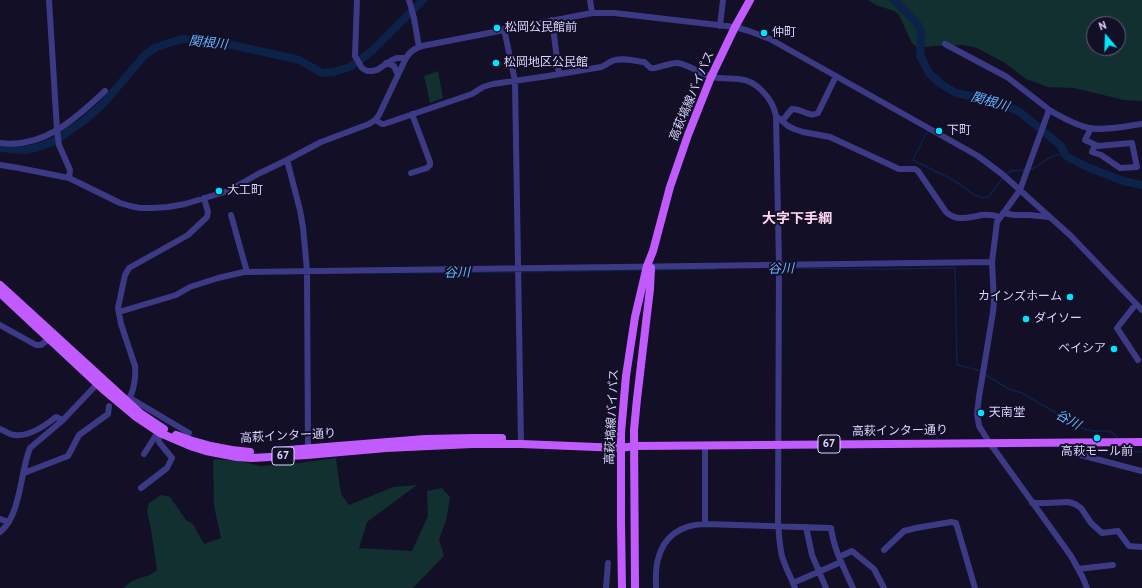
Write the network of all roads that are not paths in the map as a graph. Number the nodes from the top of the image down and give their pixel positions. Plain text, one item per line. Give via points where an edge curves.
1 (49, 0) edge
2 (357, 0) edge
3 (409, 0) edge
4 (590, 0) edge
5 (723, 0) edge
6 (750, 0) edge
7 (592, 13) junction
8 (552, 20) junction
9 (720, 26) junction
10 (735, 27) junction
11 (504, 29) junction
12 (945, 44) dead end
13 (419, 47) junction
14 (406, 58) junction
15 (386, 63) junction
16 (559, 74) junction
17 (398, 75) junction
18 (836, 76) junction
19 (711, 77) junction
20 (515, 81) junction
21 (105, 91) dead end
22 (1049, 110) junction
23 (412, 114) junction
24 (776, 116) junction
25 (375, 120) junction
26 (782, 121) junction
27 (1142, 124) edge
28 (1091, 128) junction
29 (56, 130) junction
30 (0, 143) edge
31 (1095, 145) junction
32 (287, 160) junction
33 (0, 165) edge
34 (410, 173) dead end
35 (69, 178) junction
36 (1020, 190) junction
37 (204, 198) junction
38 (231, 215) dead end
39 (1002, 215) junction
40 (1050, 217) junction
41 (992, 262) junction
42 (779, 265) junction
43 (649, 266) junction
44 (518, 268) junction
45 (307, 270) junction
46 (247, 272) junction
47 (0, 285) edge
48 (0, 294) edge
49 (1136, 304) junction
50 (1142, 310) edge
51 (119, 312) junction
52 (0, 325) edge
53 (49, 339) junction
54 (1138, 360) dead end
55 (100, 382) junction
56 (129, 400) junction
57 (109, 406) dead end
58 (63, 420) junction
59 (166, 420) junction
60 (0, 429) edge
61 (160, 429) junction
62 (189, 433) dead end
63 (521, 441) junction
64 (1140, 441) edge
65 (989, 442) junction
66 (1074, 442) junction
67 (779, 445) junction
68 (621, 446) junction
69 (634, 446) junction
70 (705, 446) junction
71 (308, 448) junction
72 (144, 454) dead end
73 (1142, 471) edge
74 (24, 472) junction
75 (141, 488) dead end
76 (1032, 503) junction
77 (0, 519) edge
78 (9, 522) junction
79 (705, 524) junction
80 (779, 526) junction
81 (806, 527) junction
82 (0, 532) edge
83 (1142, 547) edge
84 (884, 550) dead end
85 (840, 560) junction
86 (608, 563) dead end
87 (1112, 565) dead end
88 (1078, 569) junction
89 (818, 572) junction
90 (794, 586) edge
91 (654, 587) edge
92 (606, 588) edge
93 (622, 588) edge
94 (636, 588) edge
95 (826, 588) edge
96 (853, 588) edge
97 (884, 588) edge
98 (976, 588) edge
99 (1087, 588) edge

1 - 29 street
2 - 15 street via 355,56 362,68 367,71 377,70
3 - 13 street
4 - 7 street
5 - 9 street
6 - 10 main road, 高萩塙線バイパス
7 - 8 street
7 - 9 street via 614,13
8 - 11 street
8 - 16 street
9 - 10 street
10 - 18 street via 770,39
10 - 19 main road, 高萩塙線バイパス
11 - 13 street
11 - 20 street
12 - 22 street via 1007,77
13 - 14 street
14 - 15 street via 397,58
14 - 17 street
15 - 17 street via 394,66
16 - 19 street via 606,66 618,59 644,62 653,69 671,63 681,64
16 - 20 street
17 - 25 street
18 - 26 street via 818,113 813,115 792,109
18 - 36 street via 978,156
19 - 24 street via 739,79 757,86 772,105
19 - 43 main road, 高萩塙線バイパス via 679,160
20 - 23 street via 483,87 472,94
20 - 44 street
21 - 29 street via 74,119
22 - 28 street via 1081,126
22 - 36 street
23 - 25 street via 382,124
23 - 34 street via 430,165
24 - 26 street
24 - 42 street
25 - 32 street via 321,142
26 - 39 street via 803,132 830,137 899,169 915,169 952,217
27 - 28 street
28 - 31 street via 1085,140
29 - 30 street via 29,142
29 - 35 street via 59,145 69,166
31 - 31 street via 1132,143 1137,167 1120,168 1092,152
32 - 37 street via 228,191
32 - 45 street via 300,210
33 - 35 street
35 - 37 street via 120,203 140,208 185,204
36 - 39 street
36 - 40 street
37 - 51 street via 208,217 203,222 188,235 129,268 125,275
38 - 46 street
39 - 40 street
39 - 41 street via 996,228
40 - 49 street
41 - 42 street
41 - 65 street via 994,302 977,414 979,426
42 - 43 street
42 - 67 street
43 - 44 street
43 - 68 main road, 高萩塙線バイパス via 629,349
43 - 69 main road, 高萩塙線バイパス via 650,289 636,399
44 - 45 street
44 - 63 street
45 - 46 street
45 - 71 street
46 - 51 street via 197,284 176,295
47 - 55 main road, 高萩インター通り / 67
48 - 53 main road, 高萩インター通り / 67
49 - 50 street
49 - 54 street via 1117,328
51 - 56 street via 126,342 136,366
52 - 53 street via 36,345 41,345
53 - 55 main road, 高萩インター通り / 67
55 - 56 main road, 高萩インター通り / 67
55 - 58 street
55 - 61 main road, 高萩インター通り / 67 via 127,410 146,424
56 - 59 street
56 - 61 main road, 高萩インター通り / 67
57 - 74 street via 108,414 79,436 68,456
58 - 60 street via 56,417 26,434 15,435
58 - 74 street via 30,448
59 - 61 street
59 - 62 street
61 - 63 main road, 高萩インター通り / 67 via 177,441 206,451 252,458
61 - 71 main road, 高萩インター通り / 67 via 223,449 251,452
61 - 72 street
61 - 75 street via 159,442 172,458 167,468
63 - 68 main road, 高萩インター通り / 67
63 - 71 main road, 高萩インター通り / 67 via 473,438
64 - 66 main road, 高萩インター通り / 67
65 - 66 main road, 高萩インター通り / 67
65 - 67 main road, 高萩インター通り / 67
65 - 76 street
66 - 73 street via 1077,454
67 - 70 main road, 高萩インター通り / 67
67 - 80 street
68 - 69 main road, 高萩インター通り / 67
68 - 93 main road, 高萩塙線バイパス
69 - 70 main road, 高萩インター通り / 67
69 - 94 main road, 高萩塙線バイパス
70 - 79 street
74 - 78 street
76 - 83 street via 1075,504 1102,533 1118,531 1129,546
76 - 88 street
77 - 78 street
78 - 82 street
79 - 80 street
79 - 91 street via 687,526 672,535 662,547
80 - 81 street
80 - 90 street via 782,556
81 - 85 street via 831,528
81 - 89 street
84 - 98 street via 904,531 956,523
85 - 89 street
85 - 96 street
85 - 97 street via 852,551 874,569
86 - 92 street
87 - 88 street
88 - 99 street
89 - 90 street
89 - 95 street

